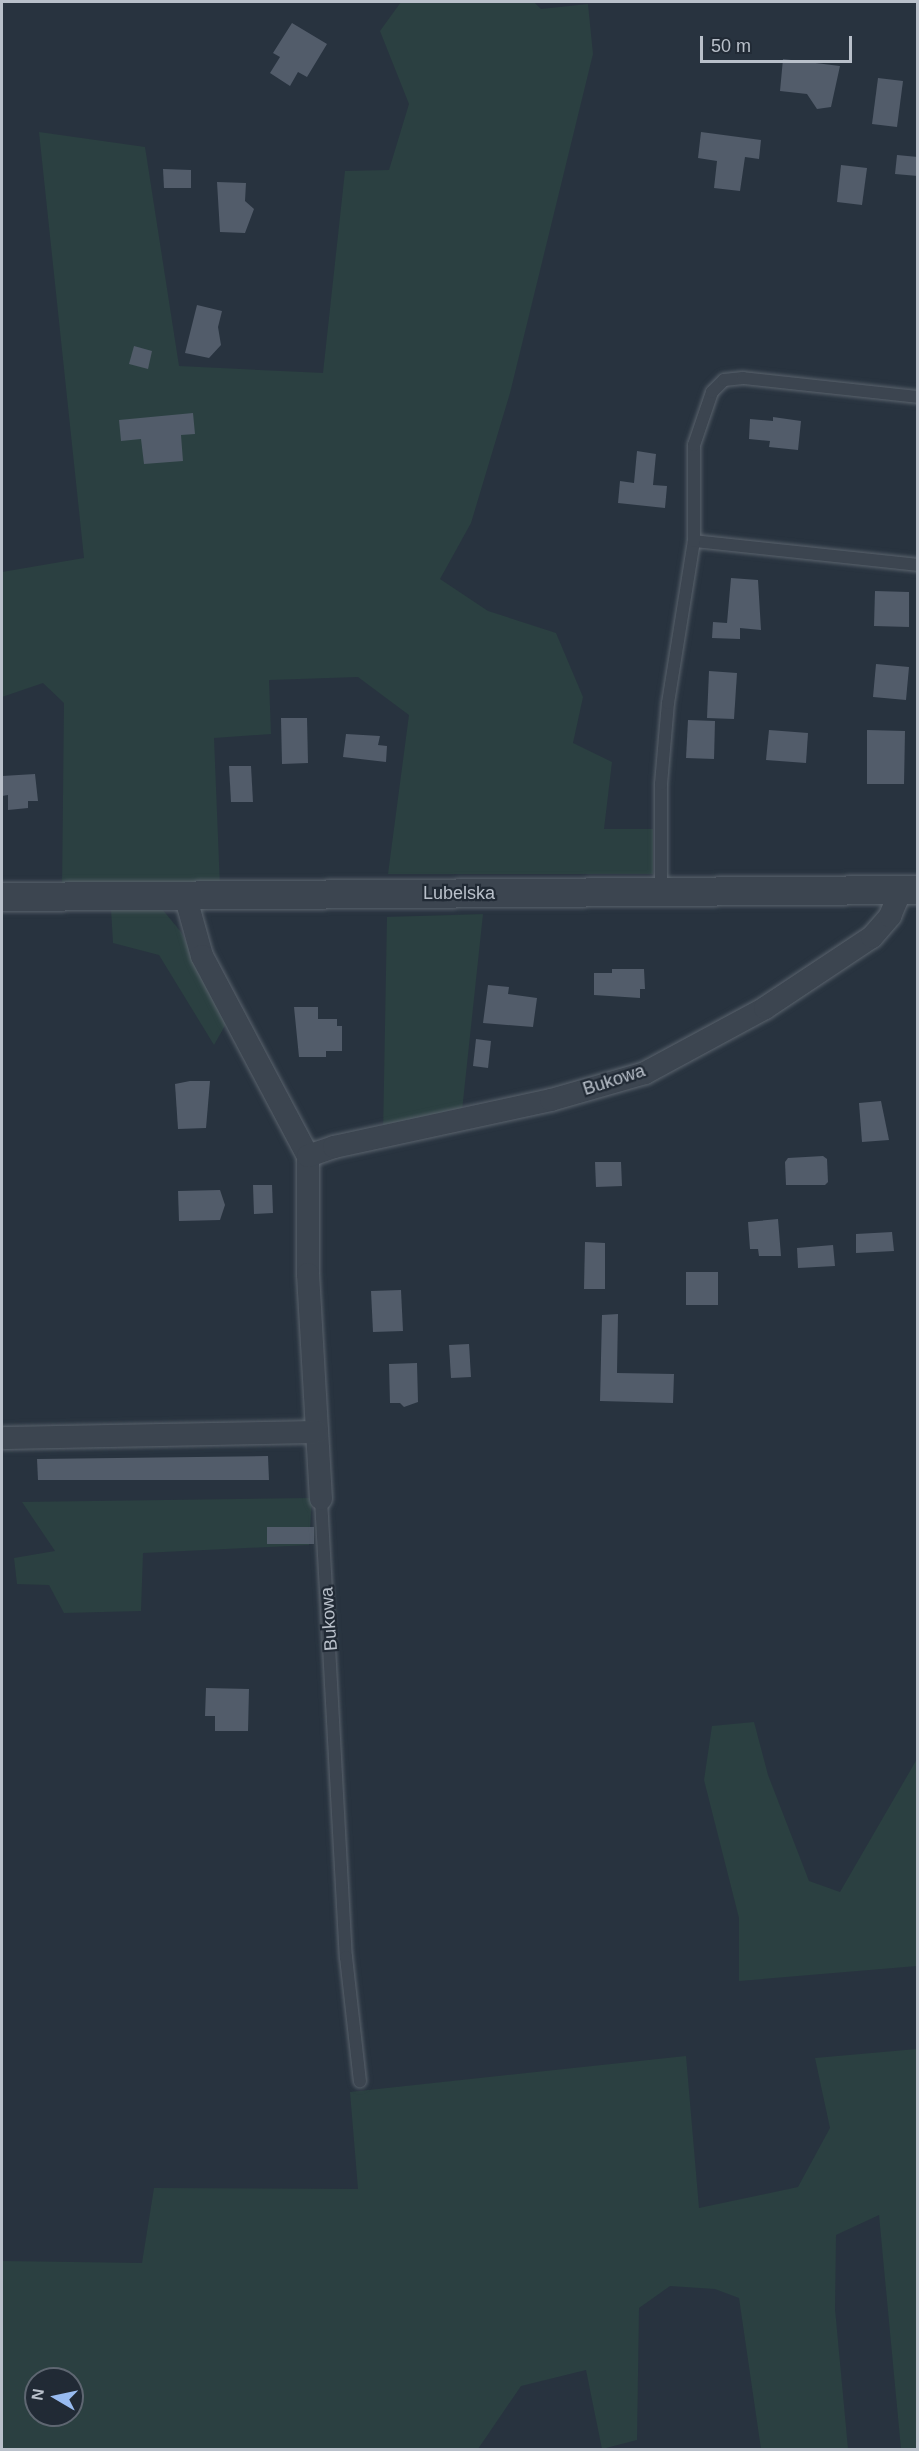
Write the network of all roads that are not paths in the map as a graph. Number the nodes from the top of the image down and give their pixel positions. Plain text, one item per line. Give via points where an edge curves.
1 (918, 397) edge
2 (694, 541) junction
3 (918, 565) edge
4 (909, 890) edge
5 (661, 892) junction
6 (184, 896) junction
7 (2, 897) edge
8 (308, 1156) junction
9 (316, 1432) junction
10 (5, 1438) dead end
11 (321, 1499) joint
12 (360, 2081) dead end

1 - 2 lane via 742,378 724,380 712,392 694,445
2 - 3 lane
2 - 5 lane via 668,703 660,784
4 - 5 street, Lubelska
4 - 8 street, Bukowa via 872,937 765,1008 645,1073 551,1100
5 - 6 street, Lubelska
6 - 7 street, Lubelska
6 - 8 street, Bukowa via 202,956
8 - 9 street, Bukowa via 308,1274
9 - 10 street
9 - 11 street, Bukowa
11 - 12 lane, Bukowa via 346,1957

